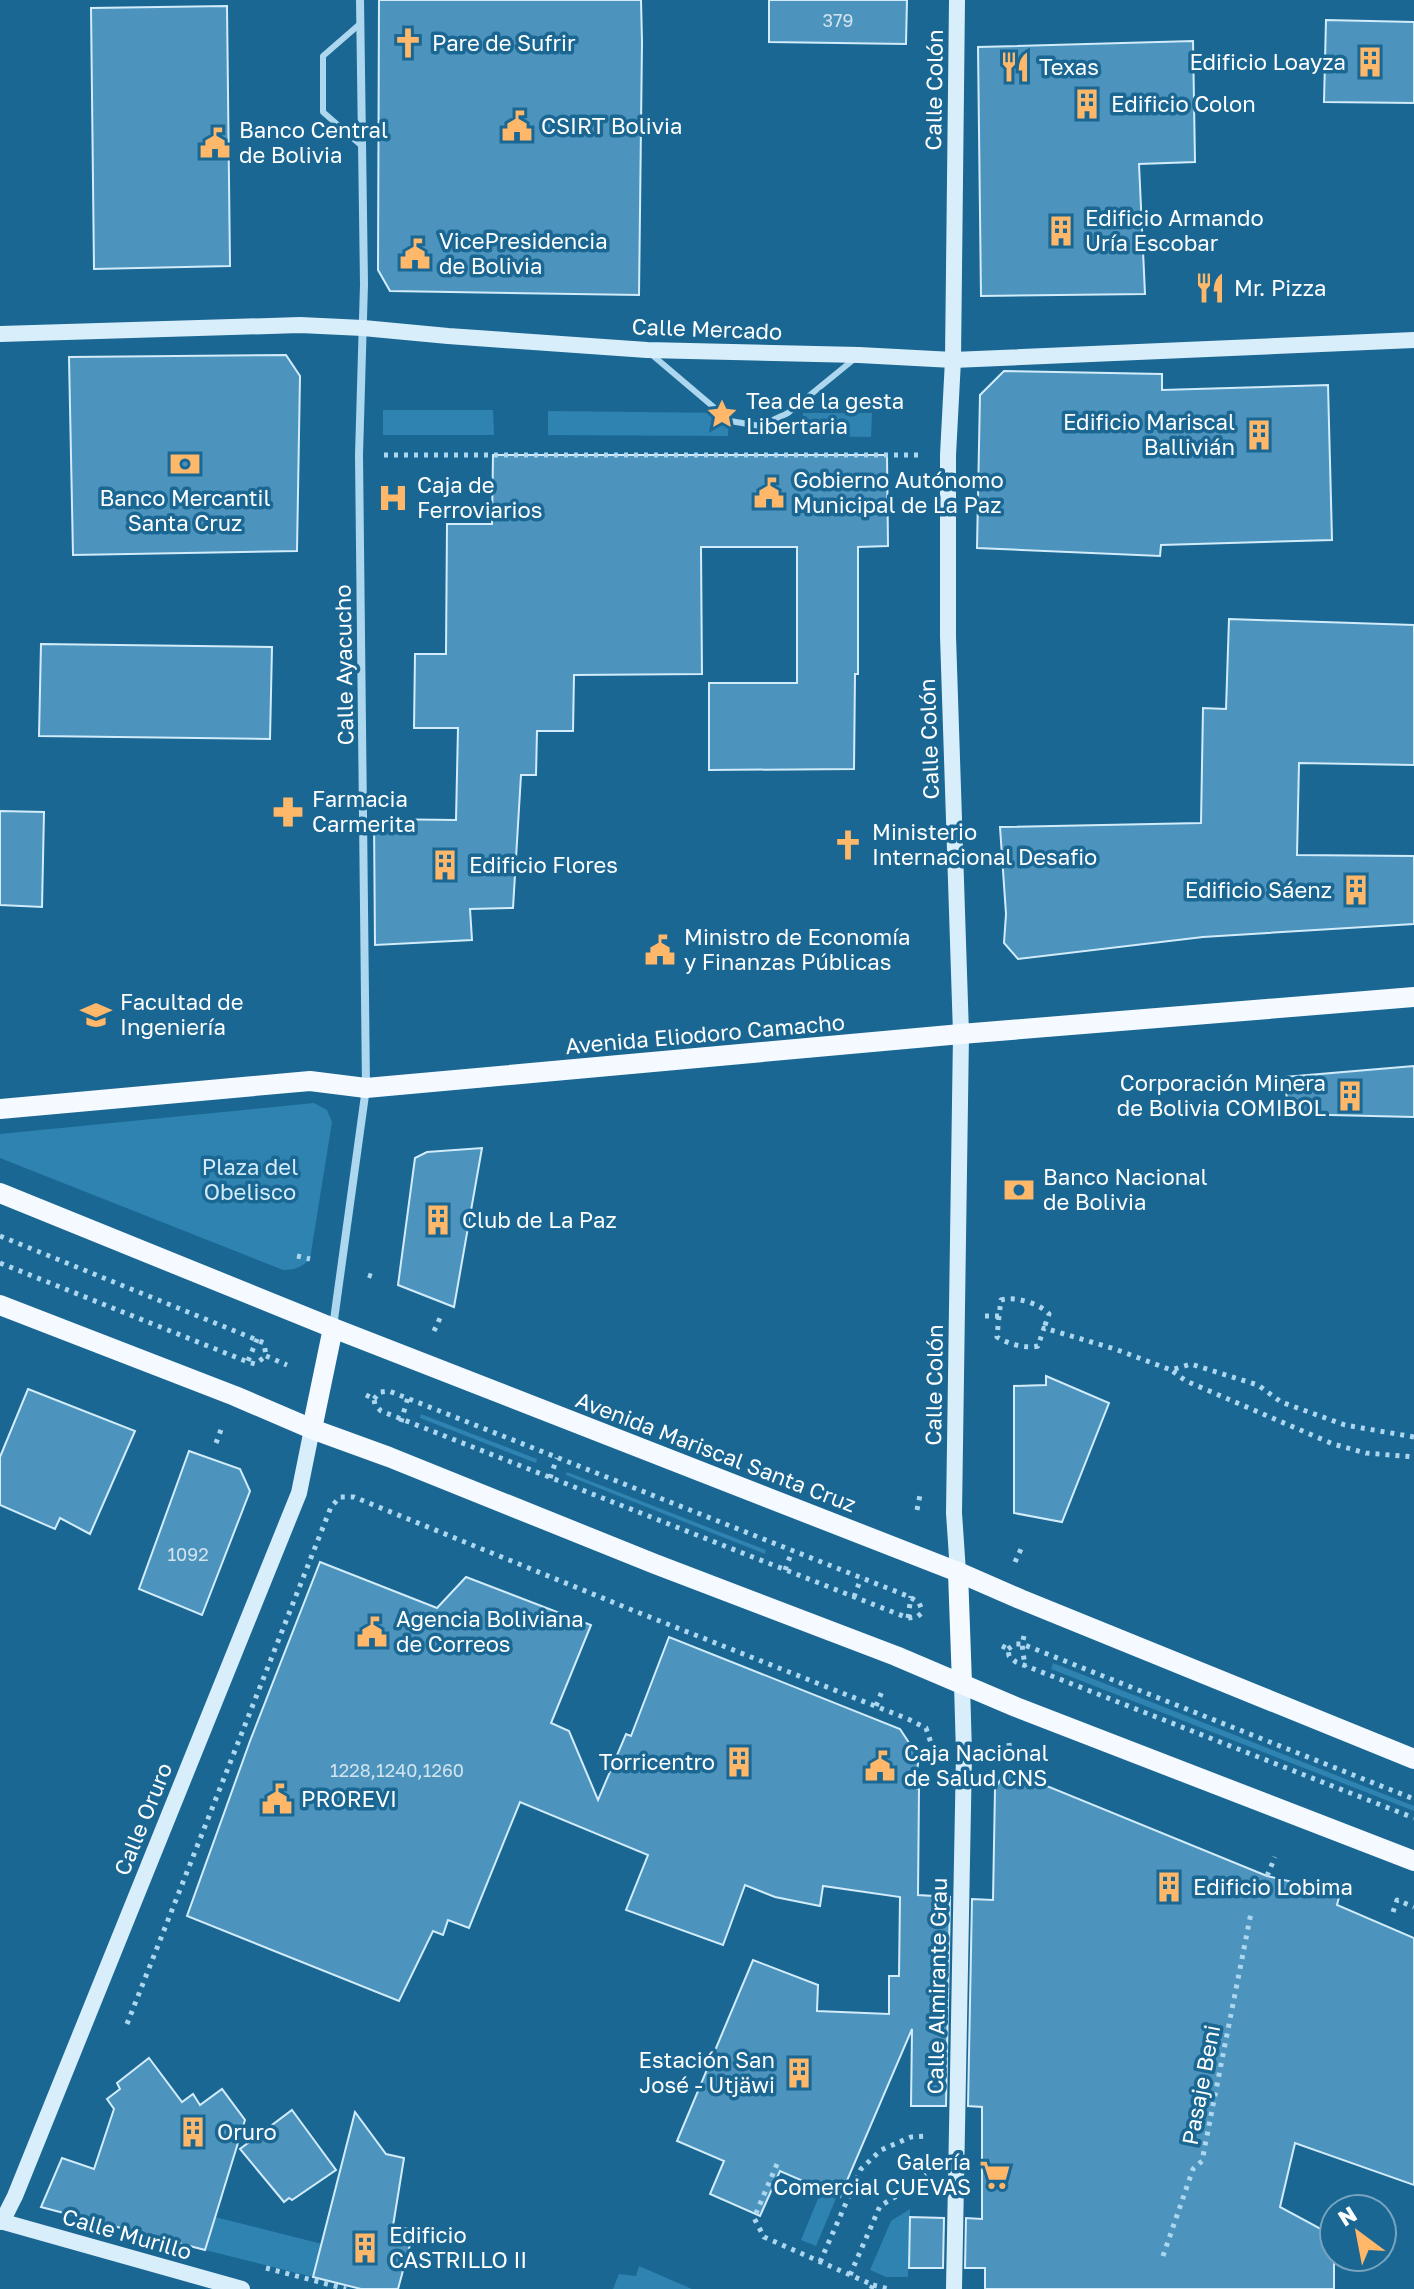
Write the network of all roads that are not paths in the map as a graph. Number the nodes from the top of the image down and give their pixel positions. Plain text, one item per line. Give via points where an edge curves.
1 (360, 0) edge
2 (957, 0) edge
3 (361, 23) junction
4 (363, 147) junction
5 (363, 328) junction
6 (0, 334) edge
7 (1414, 340) edge
8 (647, 350) junction
9 (859, 355) junction
10 (953, 360) junction
11 (1414, 997) edge
12 (961, 1034) junction
13 (366, 1088) junction
14 (0, 1109) edge
15 (0, 1193) edge
16 (0, 1305) edge
17 (333, 1328) junction
18 (312, 1429) junction
19 (958, 1572) junction
20 (962, 1684) junction
21 (1414, 1759) edge
22 (1414, 1861) edge
23 (1, 2222) edge
24 (242, 2289) edge
25 (954, 2289) edge

1 - 3 street, Calle Ayacucho
2 - 10 main road, Calle Colón
3 - 4 street, Calle Ayacucho
3 - 4 lane via 323,56 323,112
4 - 5 street, Calle Ayacucho
5 - 6 main road, Calle Mercado via 300,325
5 - 8 main road, Calle Mercado
5 - 13 street, Calle Ayacucho via 359,455
7 - 10 main road, Calle Mercado
8 - 9 main road, Calle Mercado
8 - 9 lane via 730,421 760,426 788,413
9 - 10 main road, Calle Mercado
10 - 12 main road, Calle Colón via 948,636
11 - 12 main road, Avenida Eliodoro Camacho
12 - 13 main road, Avenida Eliodoro Camacho
12 - 19 main road, Calle Colón via 954,1513
13 - 14 main road, Avenida Eliodoro Camacho via 310,1081
13 - 17 street, Calle Ayacucho
15 - 17 main road, Avenida Mariscal Santa Cruz
16 - 18 main road
17 - 18 main road
17 - 19 main road, Avenida Mariscal Santa Cruz
18 - 20 main road
18 - 23 main road, Calle Oruro via 299,1493
19 - 20 main road
19 - 21 main road, Avenida Mariscal Santa Cruz
20 - 22 main road
20 - 25 main road, Calle Almirante Grau
23 - 24 main road, Calle Murillo

